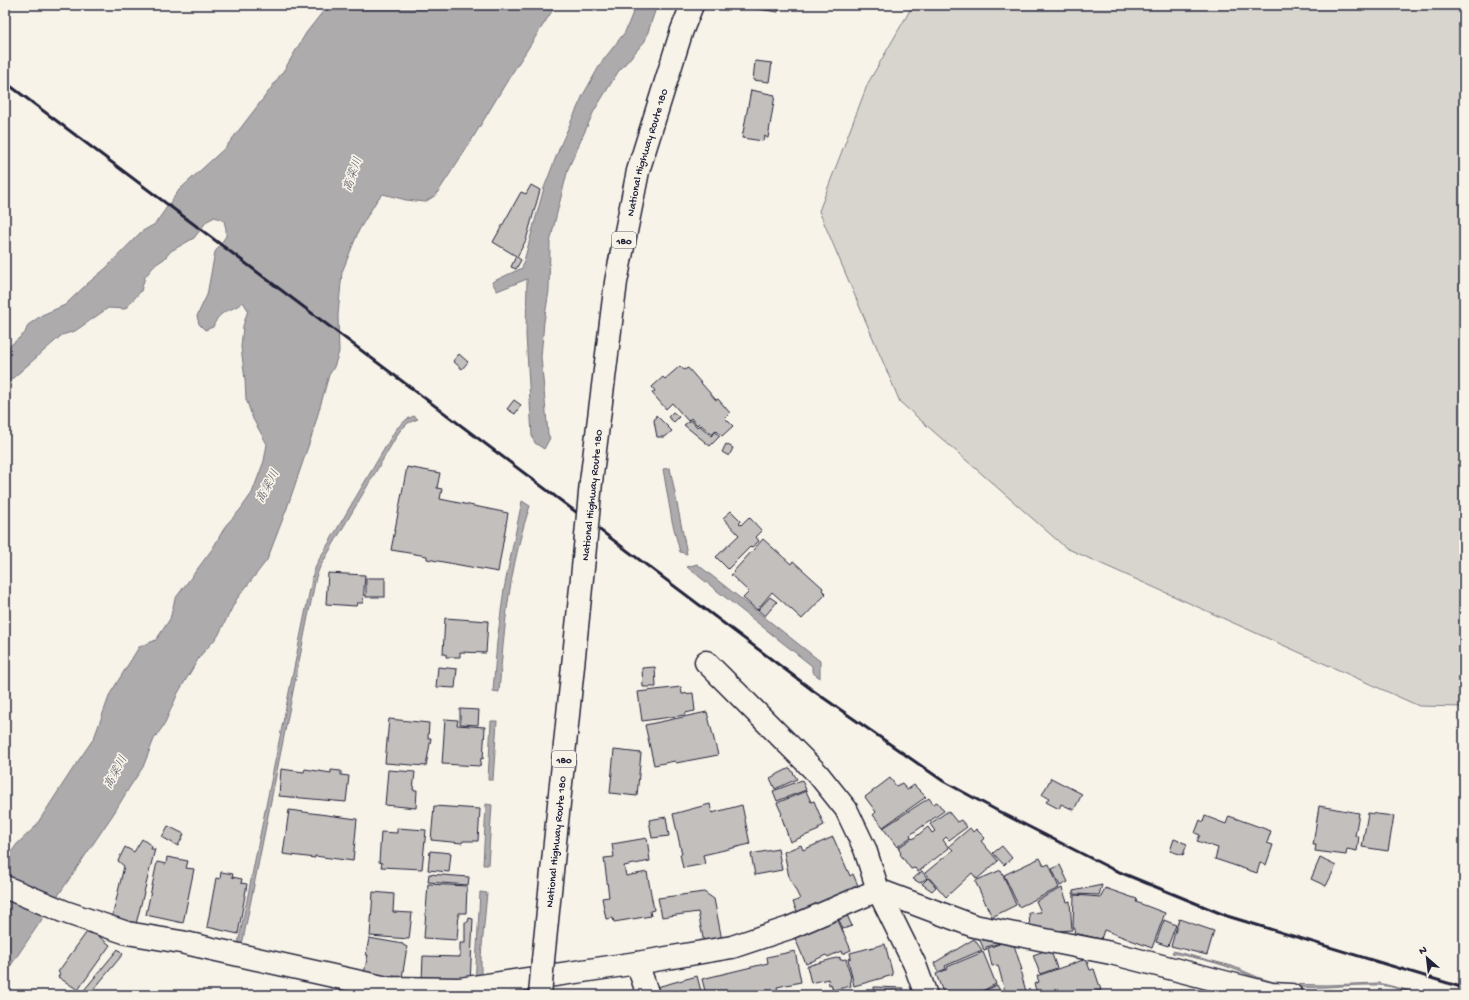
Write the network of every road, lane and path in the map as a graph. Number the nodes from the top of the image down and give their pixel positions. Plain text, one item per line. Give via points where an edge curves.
1 (692, 5) edge
2 (706, 662) dead end
3 (5, 887) edge
4 (878, 890) junction
5 (637, 963) junction
6 (540, 995) edge
7 (648, 995) edge
8 (926, 995) edge
9 (1291, 995) edge

1 - 6 main road, National Highway Route 180 / 180, bridge via 638,171 616,282 591,482
2 - 4 main road via 818,774 846,809 865,849
3 - 5 main road via 65,912 128,933 181,942 387,988 460,989
4 - 5 main road via 789,928 732,947
4 - 8 main road via 915,965
4 - 9 main road via 974,926 1111,953 1271,994
5 - 7 main road

